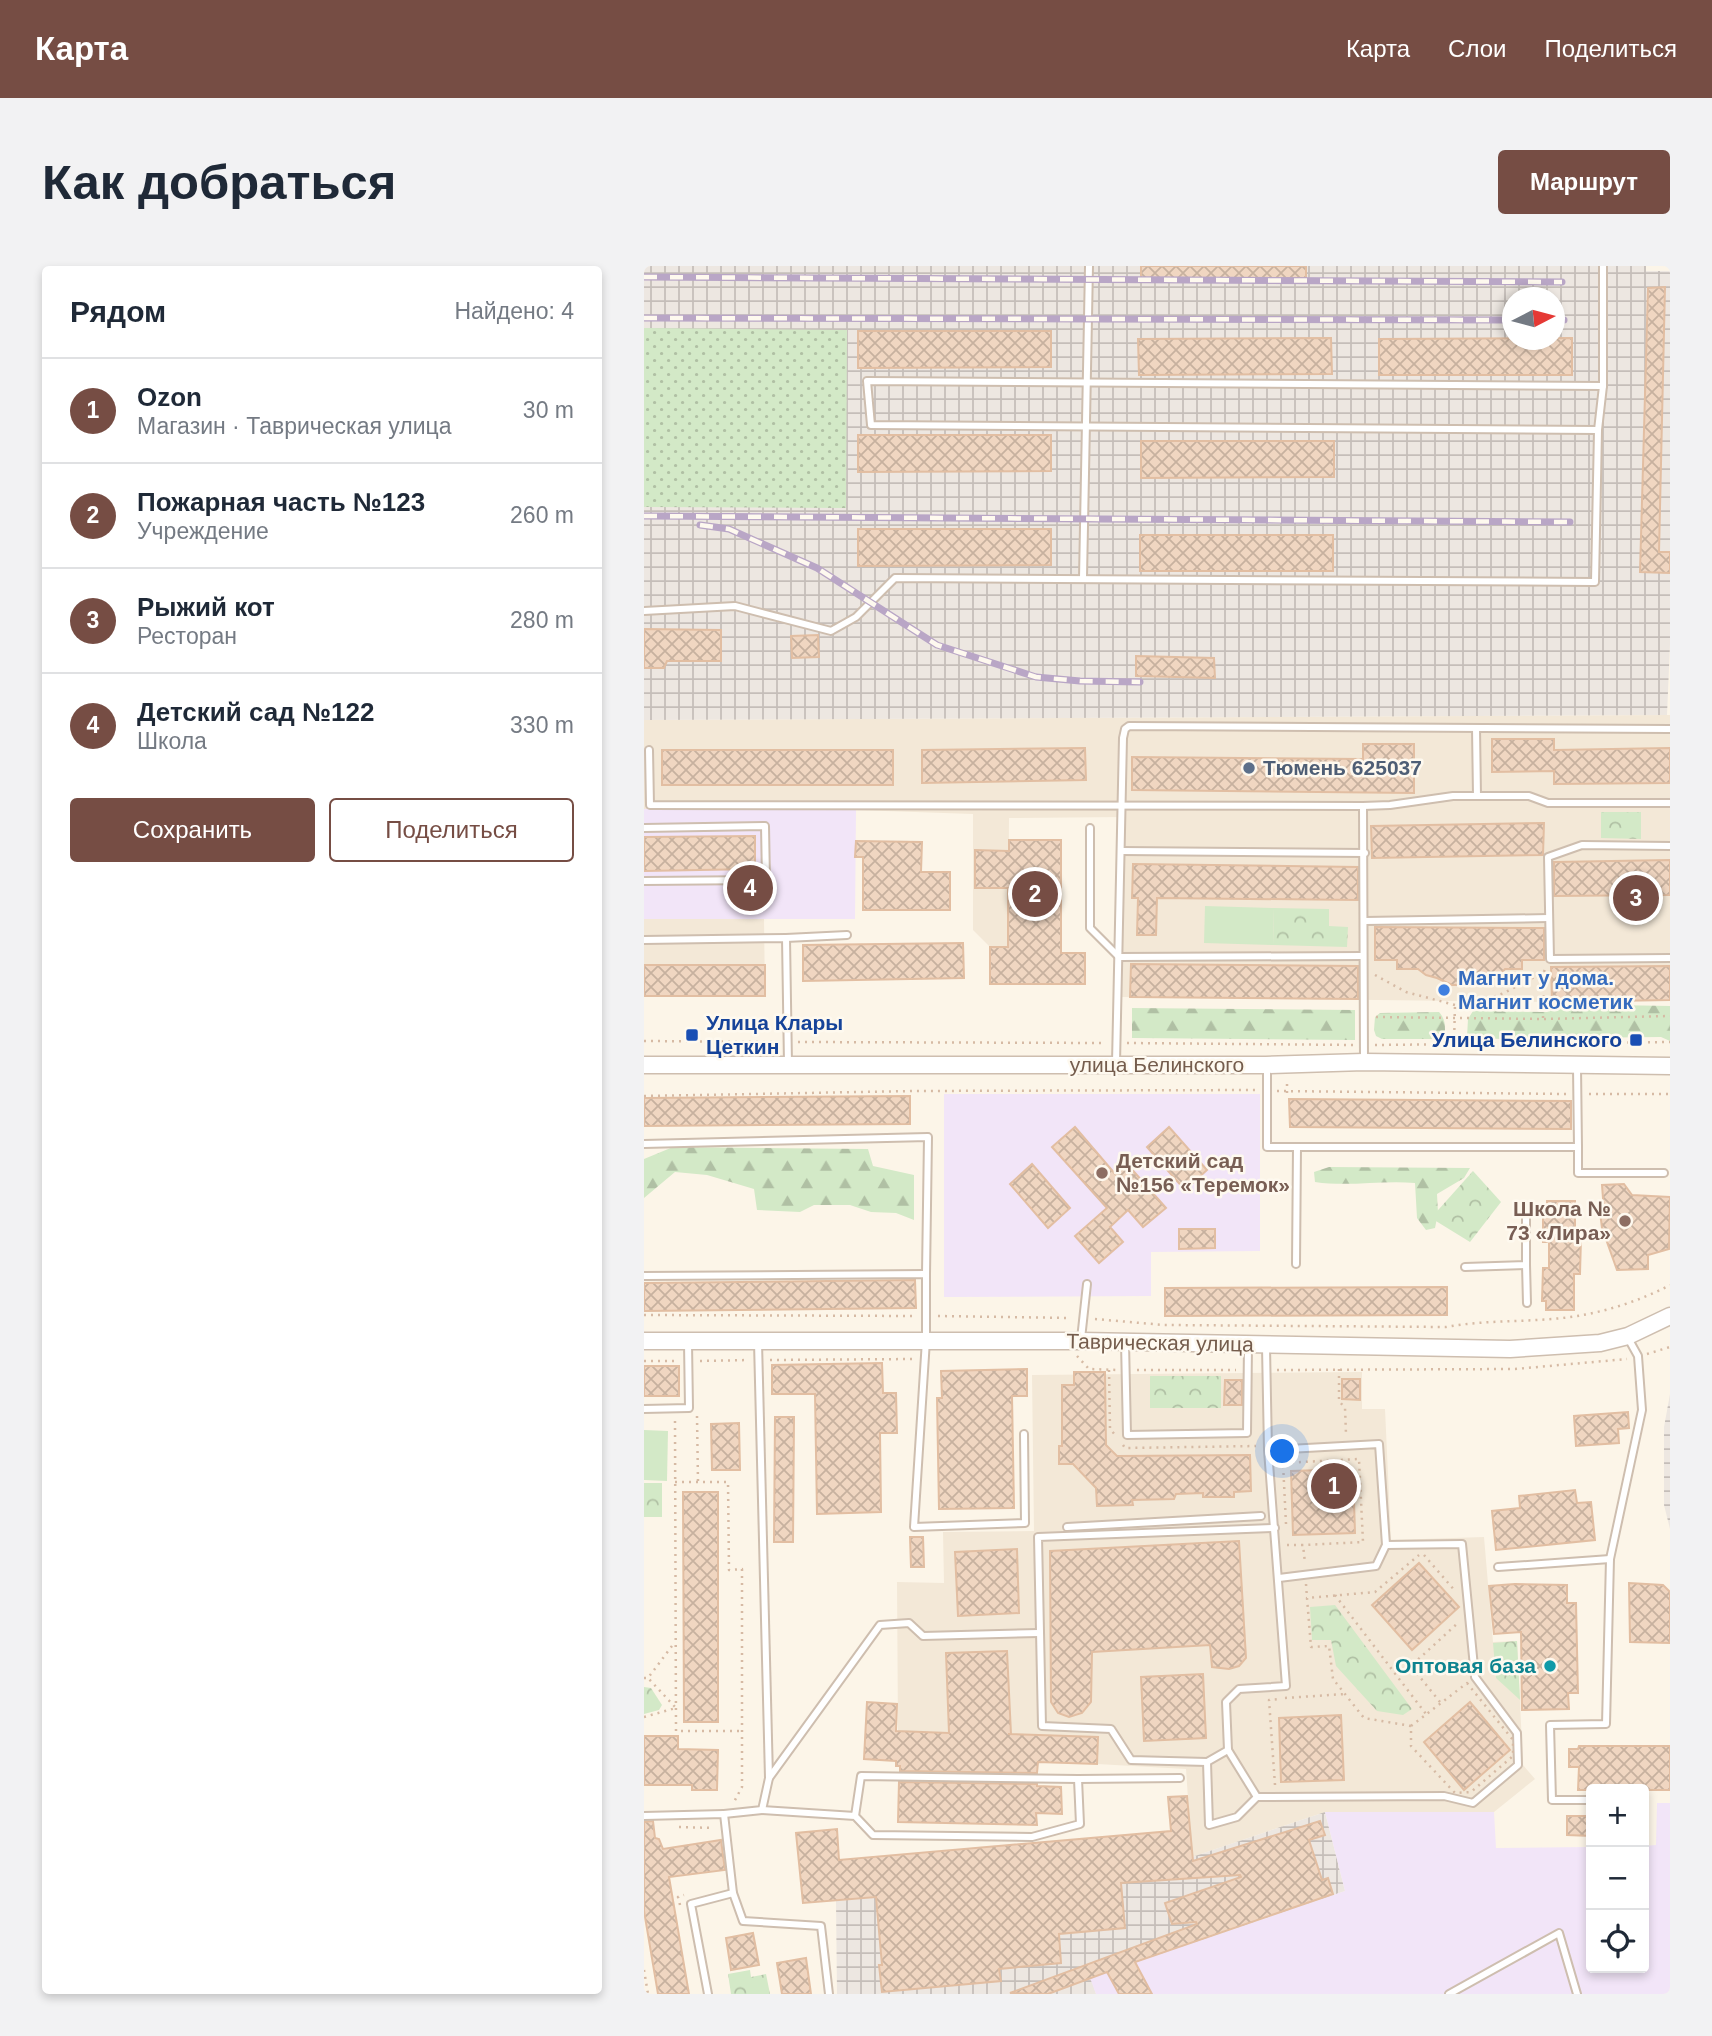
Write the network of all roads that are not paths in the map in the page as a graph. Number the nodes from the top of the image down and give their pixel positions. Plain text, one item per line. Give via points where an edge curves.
1 (1089, 266) edge
2 (1603, 266) edge
3 (1086, 383) junction
4 (1603, 386) junction
5 (1086, 427) junction
6 (1598, 430) junction
7 (1083, 578) junction
8 (644, 611) edge
9 (1476, 728) junction
10 (1670, 729) edge
11 (649, 750) dead end
12 (1477, 796) junction
13 (1670, 803) edge
14 (1122, 805) junction
15 (1363, 806) junction
16 (644, 828) edge
17 (1090, 828) dead end
18 (1670, 846) edge
19 (1121, 851) junction
20 (1365, 853) junction
21 (644, 881) edge
22 (1549, 918) junction
23 (1365, 921) junction
24 (847, 935) dead end
25 (786, 938) junction
26 (644, 940) edge
27 (1363, 956) junction
28 (1119, 957) junction
29 (1670, 958) edge
30 (1364, 1062) junction
31 (644, 1065) edge
32 (1116, 1065) junction
33 (1266, 1065) junction
34 (1577, 1065) junction
35 (788, 1066) junction
36 (1670, 1066) edge
37 (644, 1144) edge
38 (1297, 1147) junction
39 (1578, 1147) junction
40 (1664, 1173) dead end
41 (1526, 1214) dead end
42 (1296, 1264) dead end
43 (1527, 1265) junction
44 (1465, 1267) dead end
45 (926, 1274) junction
46 (644, 1276) edge
47 (1087, 1284) dead end
48 (1527, 1303) dead end
49 (1670, 1316) edge
50 (1628, 1336) junction
51 (926, 1340) junction
52 (644, 1341) edge
53 (688, 1341) junction
54 (758, 1341) junction
55 (1125, 1341) junction
56 (1248, 1344) junction
57 (1266, 1345) junction
58 (1078, 1347) junction
59 (644, 1409) edge
60 (1024, 1434) dead end
61 (1268, 1450) junction
62 (1261, 1516) dead end
63 (1067, 1527) dead end
64 (1275, 1528) junction
65 (1386, 1545) junction
66 (1610, 1559) junction
67 (1498, 1567) dead end
68 (1279, 1578) junction
69 (1039, 1633) junction
70 (1228, 1750) junction
71 (1207, 1762) junction
72 (769, 1778) junction
73 (1180, 1778) dead end
74 (1078, 1779) junction
75 (1257, 1797) junction
76 (1586, 1800) edge
77 (762, 1810) junction
78 (724, 1814) junction
79 (644, 1816) edge
80 (855, 1816) junction
81 (733, 1893) junction
82 (708, 1994) edge
83 (829, 1994) edge
84 (1449, 1994) edge
85 (1577, 1994) edge

1 - 3 lane
2 - 4 lane
3 - 4 lane
3 - 5 lane
3 - 5 lane via 867,382 871,425
4 - 6 lane
5 - 6 lane
5 - 7 lane
6 - 7 lane via 1595,582
7 - 8 lane via 895,578 856,617 831,631 735,606
9 - 10 lane
9 - 12 lane
9 - 14 lane via 1129,726 1123,738
11 - 14 lane via 650,805
12 - 13 lane via 1529,796 1548,803
12 - 15 lane
14 - 15 lane
14 - 19 lane
15 - 20 lane
16 - 21 lane via 765,826 766,880
17 - 28 lane via 1090,928
18 - 22 lane via 1582,845 1548,858
19 - 20 lane
19 - 28 lane
20 - 23 lane
22 - 23 lane
22 - 29 lane via 1550,959
23 - 27 lane
24 - 25 lane
25 - 26 lane
25 - 35 lane
27 - 28 lane
27 - 30 lane
28 - 32 lane
30 - 33 street, улица Белинского
30 - 34 street, улица Белинского
31 - 35 street, улица Белинского
32 - 33 street, улица Белинского
32 - 35 street, улица Белинского
33 - 38 lane via 1267,1147
34 - 36 street, улица Белинского
34 - 39 lane
37 - 45 lane via 928,1137
38 - 39 lane
38 - 42 lane
39 - 40 lane via 1578,1173
41 - 43 lane
43 - 44 lane
43 - 48 lane
45 - 46 lane
45 - 51 lane
47 - 58 lane
49 - 50 street, Таврическая улица
50 - 57 street, Таврическая улица via 1600,1343 1510,1349
50 - 66 lane via 1638,1356 1642,1410
51 - 54 street, Таврическая улица
51 - 58 street, Таврическая улица
51 - 60 lane via 914,1527 1025,1523
52 - 53 street, Таврическая улица
53 - 54 street, Таврическая улица
53 - 59 lane via 689,1408
54 - 72 lane
55 - 56 street, Таврическая улица
55 - 56 lane via 1127,1435 1247,1433
55 - 58 street, Таврическая улица
56 - 57 street, Таврическая улица
57 - 61 lane
61 - 64 lane
61 - 65 lane via 1379,1444
62 - 63 lane
64 - 68 lane
64 - 69 lane via 1038,1537
65 - 68 lane via 1376,1566
65 - 75 lane via 1462,1544 1475,1677 1517,1733 1518,1765 1473,1803 1444,1796
66 - 67 lane
66 - 76 lane via 1606,1724 1550,1725 1552,1800
68 - 70 lane via 1286,1686 1239,1689 1226,1702
69 - 71 lane via 1042,1726 1111,1730 1131,1760
69 - 72 lane via 923,1636 909,1623 880,1625
70 - 71 lane
70 - 75 lane
71 - 75 lane via 1209,1825 1237,1817
72 - 77 lane
73 - 74 lane
74 - 80 lane via 861,1776
74 - 80 lane via 1080,1824 1032,1837 873,1835
77 - 78 lane
77 - 80 lane
78 - 79 lane
78 - 81 lane
81 - 82 lane via 691,1904
81 - 83 lane via 743,1921 821,1926
84 - 85 lane via 1559,1933

